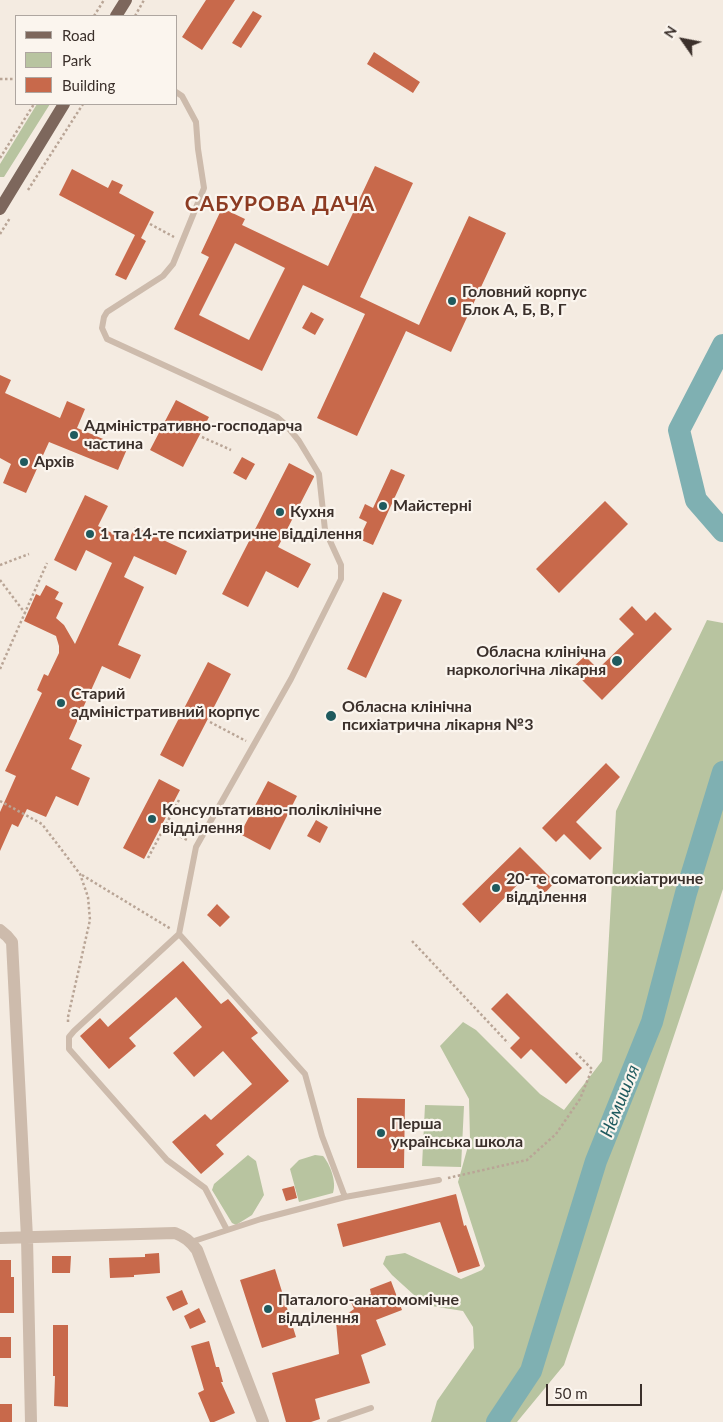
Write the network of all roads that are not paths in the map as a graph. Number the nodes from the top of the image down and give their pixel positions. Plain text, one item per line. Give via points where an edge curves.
1 (126, 0) edge
2 (117, 15) edge
3 (178, 93) edge
4 (63, 105) edge
5 (0, 209) edge
6 (0, 930) edge
7 (179, 934) junction
8 (439, 1180) road end
9 (345, 1197) junction
10 (227, 1230) junction
11 (0, 1238) edge
12 (27, 1238) junction
13 (191, 1242) junction
14 (371, 1408) dead end
15 (31, 1422) edge
16 (263, 1422) edge
17 (330, 1422) edge

1 - 2 main road
3 - 7 lane via 196,122 204,188 173,264 163,276 107,312 102,322 104,334 278,418 286,425 319,474 326,530 341,565 341,579 291,679 196,845
4 - 5 main road
6 - 12 street via 12,942
7 - 9 lane via 305,1074 322,1136
7 - 10 lane via 69,1037 69,1049 167,1160 205,1188
8 - 9 lane
9 - 10 lane
10 - 13 lane
11 - 12 street
12 - 13 street via 175,1233
12 - 15 street
13 - 16 street via 197,1250
14 - 17 lane

